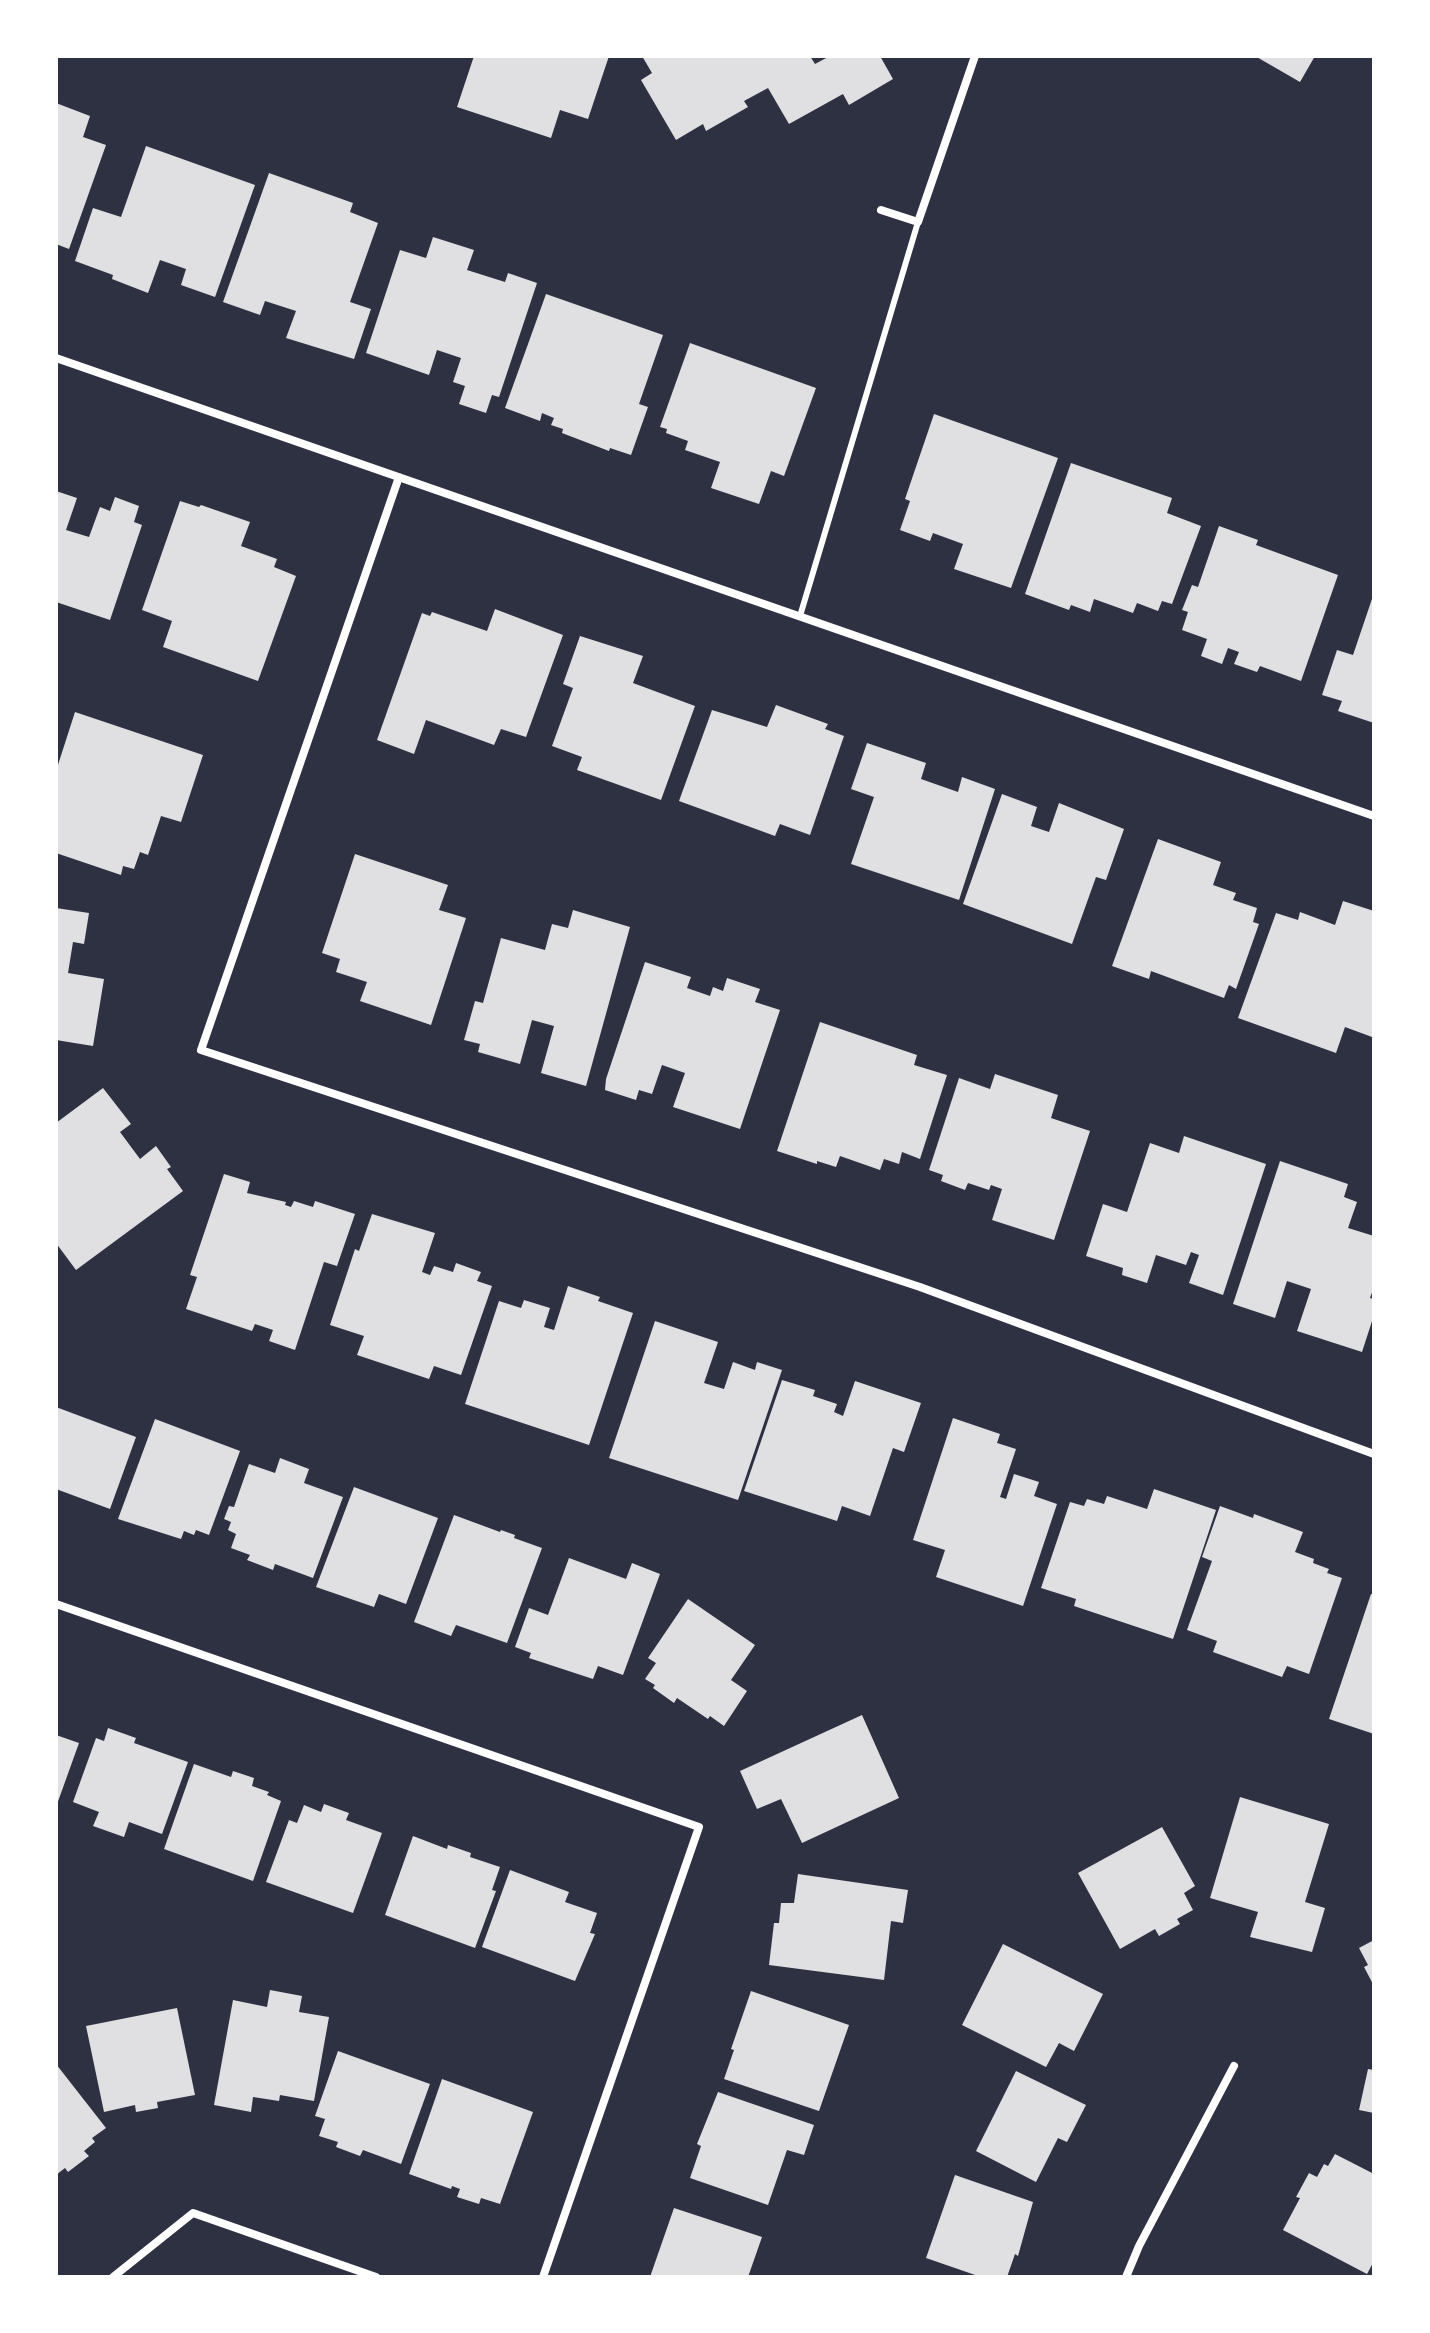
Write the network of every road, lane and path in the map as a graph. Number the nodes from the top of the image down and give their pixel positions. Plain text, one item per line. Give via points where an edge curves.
1 (975, 56) edge
2 (881, 210) dead end
3 (918, 222) junction
4 (56, 358) edge
5 (399, 477) junction
6 (800, 616) junction
7 (1374, 816) edge
8 (1374, 1454) edge
9 (56, 1604) edge
10 (1234, 2066) dead end
11 (113, 2277) edge
12 (376, 2277) edge
13 (543, 2277) edge
14 (1126, 2277) edge

1 - 3 street
2 - 3 street
3 - 6 lane
4 - 5 street
5 - 6 street
5 - 8 street via 201,1050 920,1287
6 - 7 street
9 - 13 street via 699,1827
10 - 14 street
11 - 12 street via 193,2213

